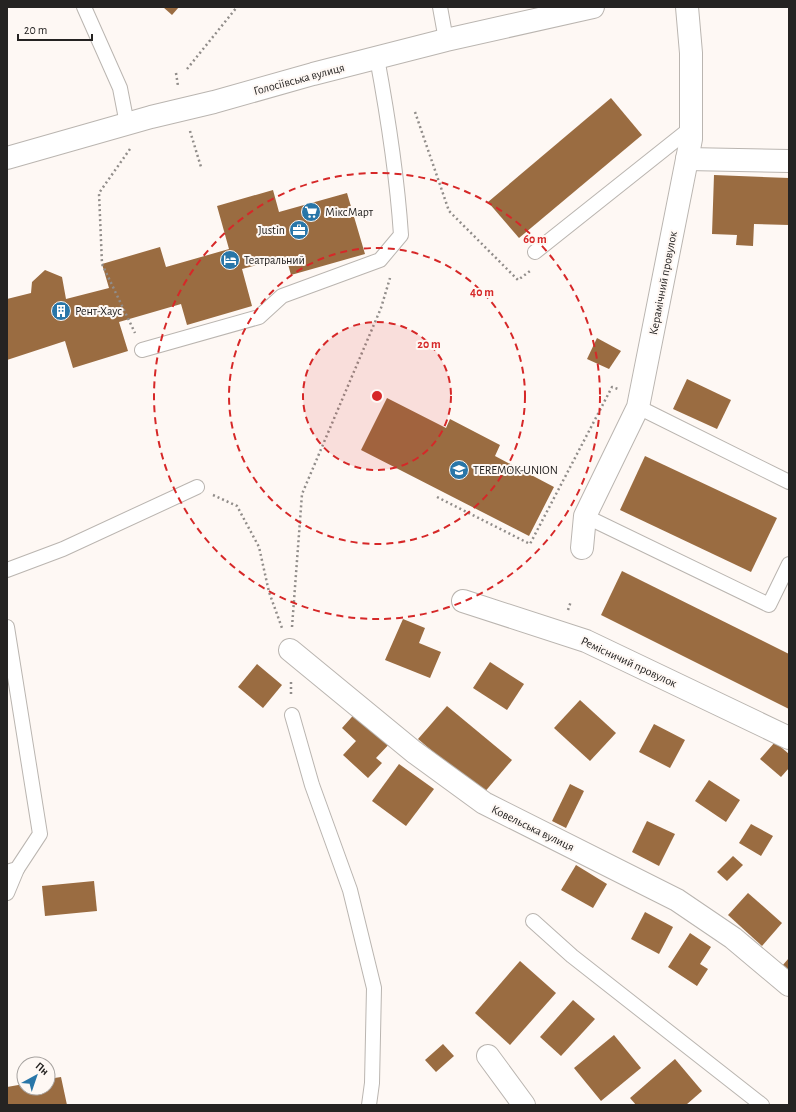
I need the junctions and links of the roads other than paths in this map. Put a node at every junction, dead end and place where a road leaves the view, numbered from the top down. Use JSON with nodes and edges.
{"nodes":[{"id":1,"x":84,"y":7,"type":"edge"},
{"id":2,"x":440,"y":7,"type":"edge"},
{"id":3,"x":593,"y":7,"type":"edge"},
{"id":4,"x":687,"y":7,"type":"edge"},
{"id":5,"x":446,"y":40,"type":"junction"},
{"id":6,"x":378,"y":58,"type":"junction"},
{"id":7,"x":127,"y":124,"type":"junction"},
{"id":8,"x":692,"y":128,"type":"junction"},
{"id":9,"x":7,"y":158,"type":"edge"},
{"id":10,"x":687,"y":159,"type":"junction"},
{"id":11,"x":789,"y":161,"type":"edge"},
{"id":12,"x":535,"y":252,"type":"dead end"},
{"id":13,"x":142,"y":350,"type":"road end"},
{"id":14,"x":639,"y":403,"type":"junction"},
{"id":15,"x":789,"y":482,"type":"edge"},
{"id":16,"x":197,"y":487,"type":"road end"},
{"id":17,"x":585,"y":516,"type":"junction"},
{"id":18,"x":582,"y":548,"type":"dead end"},
{"id":19,"x":789,"y":564,"type":"edge"},
{"id":20,"x":7,"y":570,"type":"edge"},
{"id":21,"x":463,"y":601,"type":"dead end"},
{"id":22,"x":7,"y":627,"type":"edge"},
{"id":23,"x":290,"y":650,"type":"road end"},
{"id":24,"x":292,"y":715,"type":"dead end"},
{"id":25,"x":789,"y":738,"type":"edge"},
{"id":26,"x":12,"y":871,"type":"edge"},
{"id":27,"x":7,"y":893,"type":"edge"},
{"id":28,"x":533,"y":921,"type":"dead end"},
{"id":29,"x":789,"y":985,"type":"edge"},
{"id":30,"x":488,"y":1056,"type":"dead end"},
{"id":31,"x":369,"y":1105,"type":"edge"},
{"id":32,"x":524,"y":1105,"type":"edge"},
{"id":33,"x":762,"y":1105,"type":"edge"}],
"edges":[{"from":1,"to":7,"type":"lane"},
{"from":2,"to":5,"type":"lane"},
{"from":3,"to":5,"type":"street","name":"Голосіївська вулиця"},
{"from":4,"to":8,"type":"street","name":"Керамічний провулок"},
{"from":5,"to":6,"type":"street","name":"Голосіївська вулиця"},
{"from":6,"to":7,"type":"street","name":"Голосіївська вулиця"},
{"from":6,"to":13,"type":"lane"},
{"from":7,"to":9,"type":"street","name":"Голосіївська вулиця"},
{"from":8,"to":10,"type":"street","name":"Керамічний провулок"},
{"from":8,"to":12,"type":"lane"},
{"from":10,"to":11,"type":"street"},
{"from":10,"to":14,"type":"street","name":"Керамічний провулок"},
{"from":14,"to":15,"type":"lane"},
{"from":14,"to":17,"type":"street","name":"Керамічний провулок"},
{"from":16,"to":20,"type":"lane"},
{"from":17,"to":18,"type":"street","name":"Керамічний провулок"},
{"from":17,"to":19,"type":"lane"},
{"from":21,"to":25,"type":"street","name":"Ремісничий провулок"},
{"from":22,"to":26,"type":"lane"},
{"from":23,"to":29,"type":"street","name":"Ковельська вулиця"},
{"from":24,"to":31,"type":"lane"},
{"from":26,"to":27,"type":"lane"},
{"from":28,"to":33,"type":"lane"},
{"from":30,"to":32,"type":"street"}]}
